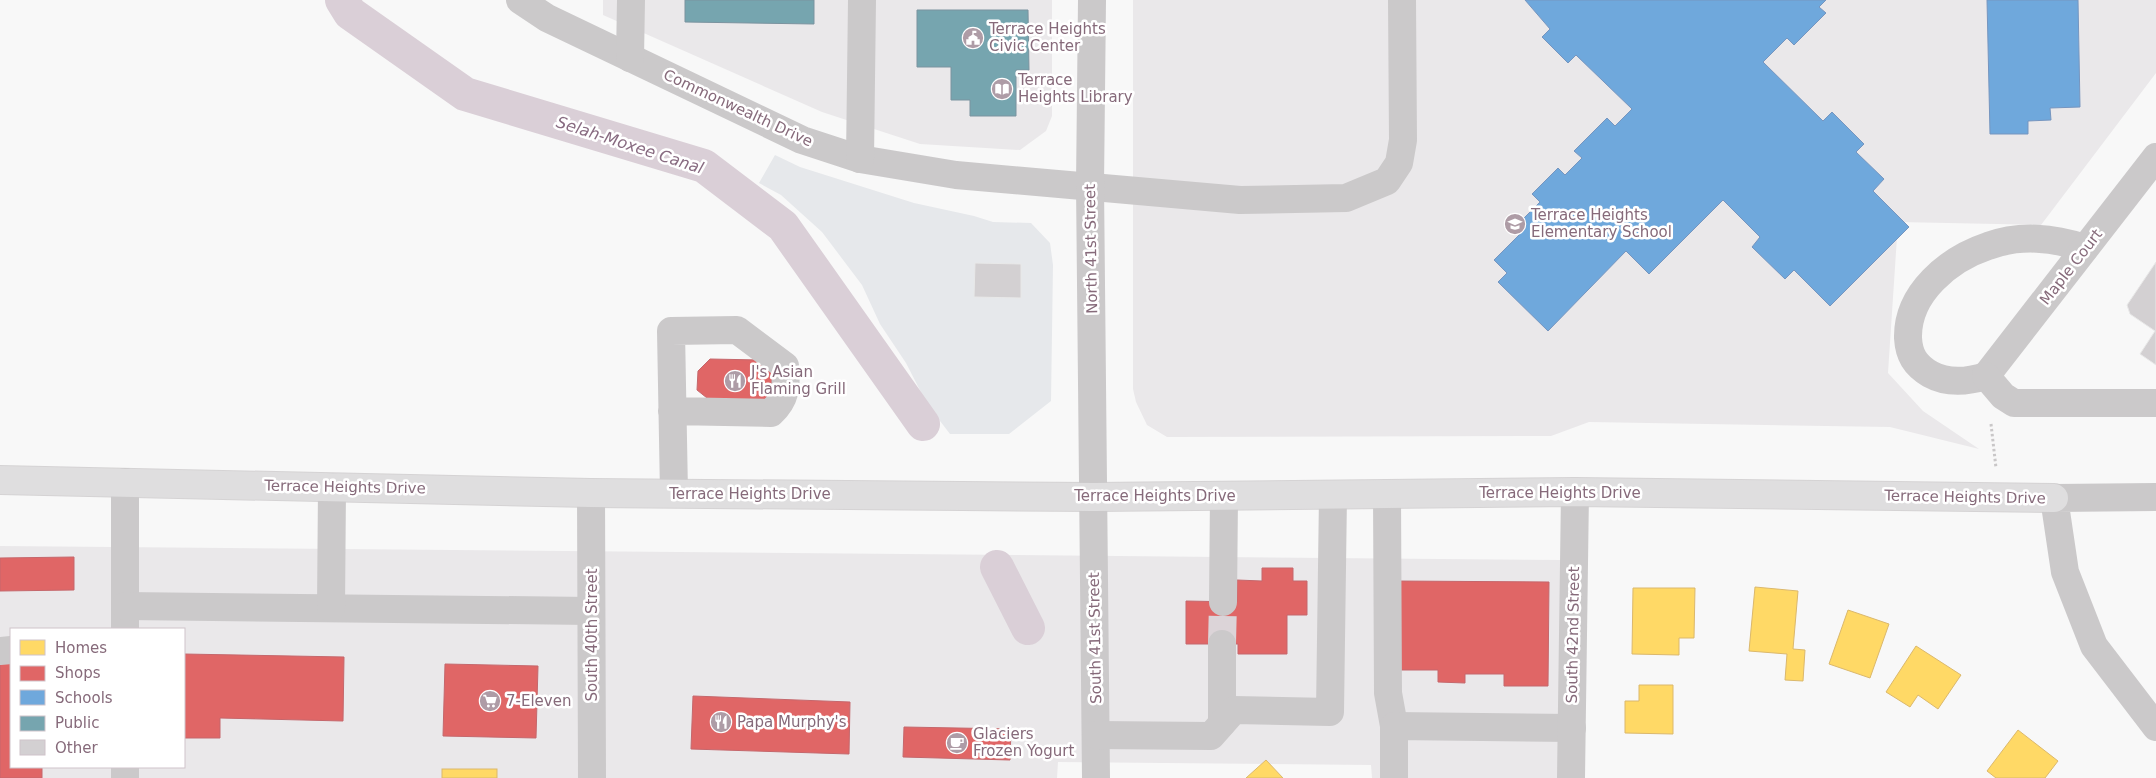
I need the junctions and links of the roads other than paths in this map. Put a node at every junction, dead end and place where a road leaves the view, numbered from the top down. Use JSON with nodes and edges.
{"nodes":[{"id":1,"x":520,"y":0,"type":"edge"},
{"id":2,"x":631,"y":0,"type":"edge"},
{"id":3,"x":862,"y":0,"type":"edge"},
{"id":4,"x":1092,"y":0,"type":"edge"},
{"id":5,"x":1402,"y":0,"type":"edge"},
{"id":6,"x":630,"y":58,"type":"junction"},
{"id":7,"x":2156,"y":157,"type":"edge"},
{"id":8,"x":860,"y":159,"type":"junction"},
{"id":9,"x":1090,"y":185,"type":"junction"},
{"id":10,"x":2085,"y":248,"type":"junction"},
{"id":11,"x":1986,"y":376,"type":"junction"},
{"id":12,"x":2156,"y":403,"type":"edge"},
{"id":13,"x":672,"y":411,"type":"junction"},
{"id":14,"x":0,"y":480,"type":"edge"},
{"id":15,"x":125,"y":482,"type":"junction"},
{"id":16,"x":332,"y":487,"type":"junction"},
{"id":17,"x":1575,"y":492,"type":"junction"},
{"id":18,"x":591,"y":493,"type":"junction"},
{"id":19,"x":674,"y":494,"type":"junction"},
{"id":20,"x":1387,"y":494,"type":"junction"},
{"id":21,"x":1333,"y":495,"type":"junction"},
{"id":22,"x":1224,"y":496,"type":"junction"},
{"id":23,"x":1094,"y":497,"type":"junction"},
{"id":24,"x":2156,"y":497,"type":"edge"},
{"id":25,"x":2054,"y":498,"type":"junction"},
{"id":26,"x":1223,"y":602,"type":"tunnel mouth"},
{"id":27,"x":331,"y":608,"type":"junction"},
{"id":28,"x":591,"y":611,"type":"junction"},
{"id":29,"x":125,"y":618,"type":"edge"},
{"id":30,"x":1222,"y":644,"type":"tunnel mouth"},
{"id":31,"x":1222,"y":723,"type":"junction"},
{"id":32,"x":1394,"y":726,"type":"junction"},
{"id":33,"x":2156,"y":727,"type":"edge"},
{"id":34,"x":1572,"y":728,"type":"junction"},
{"id":35,"x":1096,"y":735,"type":"junction"},
{"id":36,"x":592,"y":778,"type":"edge"},
{"id":37,"x":1096,"y":778,"type":"edge"},
{"id":38,"x":1394,"y":778,"type":"edge"},
{"id":39,"x":1571,"y":778,"type":"edge"}],
"edges":[{"from":1,"to":6,"type":"street","name":"Commonwealth Drive"},
{"from":2,"to":6,"type":"street"},
{"from":3,"to":8,"type":"street"},
{"from":4,"to":9,"type":"street","name":"North 41st Street"},
{"from":5,"to":9,"type":"street","name":"Commonwealth Drive"},
{"from":6,"to":8,"type":"street","name":"Commonwealth Drive"},
{"from":7,"to":10,"type":"street","name":"Maple Court"},
{"from":8,"to":9,"type":"street","name":"Commonwealth Drive"},
{"from":9,"to":23,"type":"street","name":"North 41st Street"},
{"from":10,"to":11,"type":"street","name":"Maple Court"},
{"from":10,"to":11,"type":"street"},
{"from":11,"to":12,"type":"street"},
{"from":13,"to":13,"type":"street"},
{"from":13,"to":19,"type":"street"},
{"from":14,"to":15,"type":"main road","name":"Terrace Heights Drive"},
{"from":15,"to":16,"type":"main road","name":"Terrace Heights Drive"},
{"from":15,"to":29,"type":"street"},
{"from":16,"to":18,"type":"main road","name":"Terrace Heights Drive"},
{"from":16,"to":27,"type":"street"},
{"from":17,"to":20,"type":"main road","name":"Terrace Heights Drive"},
{"from":17,"to":25,"type":"main road","name":"Terrace Heights Drive"},
{"from":17,"to":34,"type":"street","name":"South 42nd Street"},
{"from":18,"to":19,"type":"main road","name":"Terrace Heights Drive"},
{"from":18,"to":28,"type":"street","name":"South 40th Street"},
{"from":19,"to":23,"type":"main road","name":"Terrace Heights Drive"},
{"from":20,"to":21,"type":"main road","name":"Terrace Heights Drive"},
{"from":20,"to":32,"type":"street"},
{"from":21,"to":22,"type":"main road","name":"Terrace Heights Drive"},
{"from":21,"to":31,"type":"street"},
{"from":22,"to":23,"type":"main road","name":"Terrace Heights Drive"},
{"from":22,"to":26,"type":"street"},
{"from":23,"to":35,"type":"street","name":"South 41st Street"},
{"from":24,"to":25,"type":"street"},
{"from":25,"to":33,"type":"street","name":"Terrace Heights Drive"},
{"from":27,"to":28,"type":"street"},
{"from":27,"to":29,"type":"street"},
{"from":28,"to":36,"type":"street","name":"South 40th Street"},
{"from":30,"to":31,"type":"street"},
{"from":31,"to":35,"type":"street"},
{"from":32,"to":34,"type":"street"},
{"from":32,"to":38,"type":"street"},
{"from":34,"to":39,"type":"street","name":"South 42nd Street"},
{"from":35,"to":37,"type":"street","name":"South 41st Street"}]}
